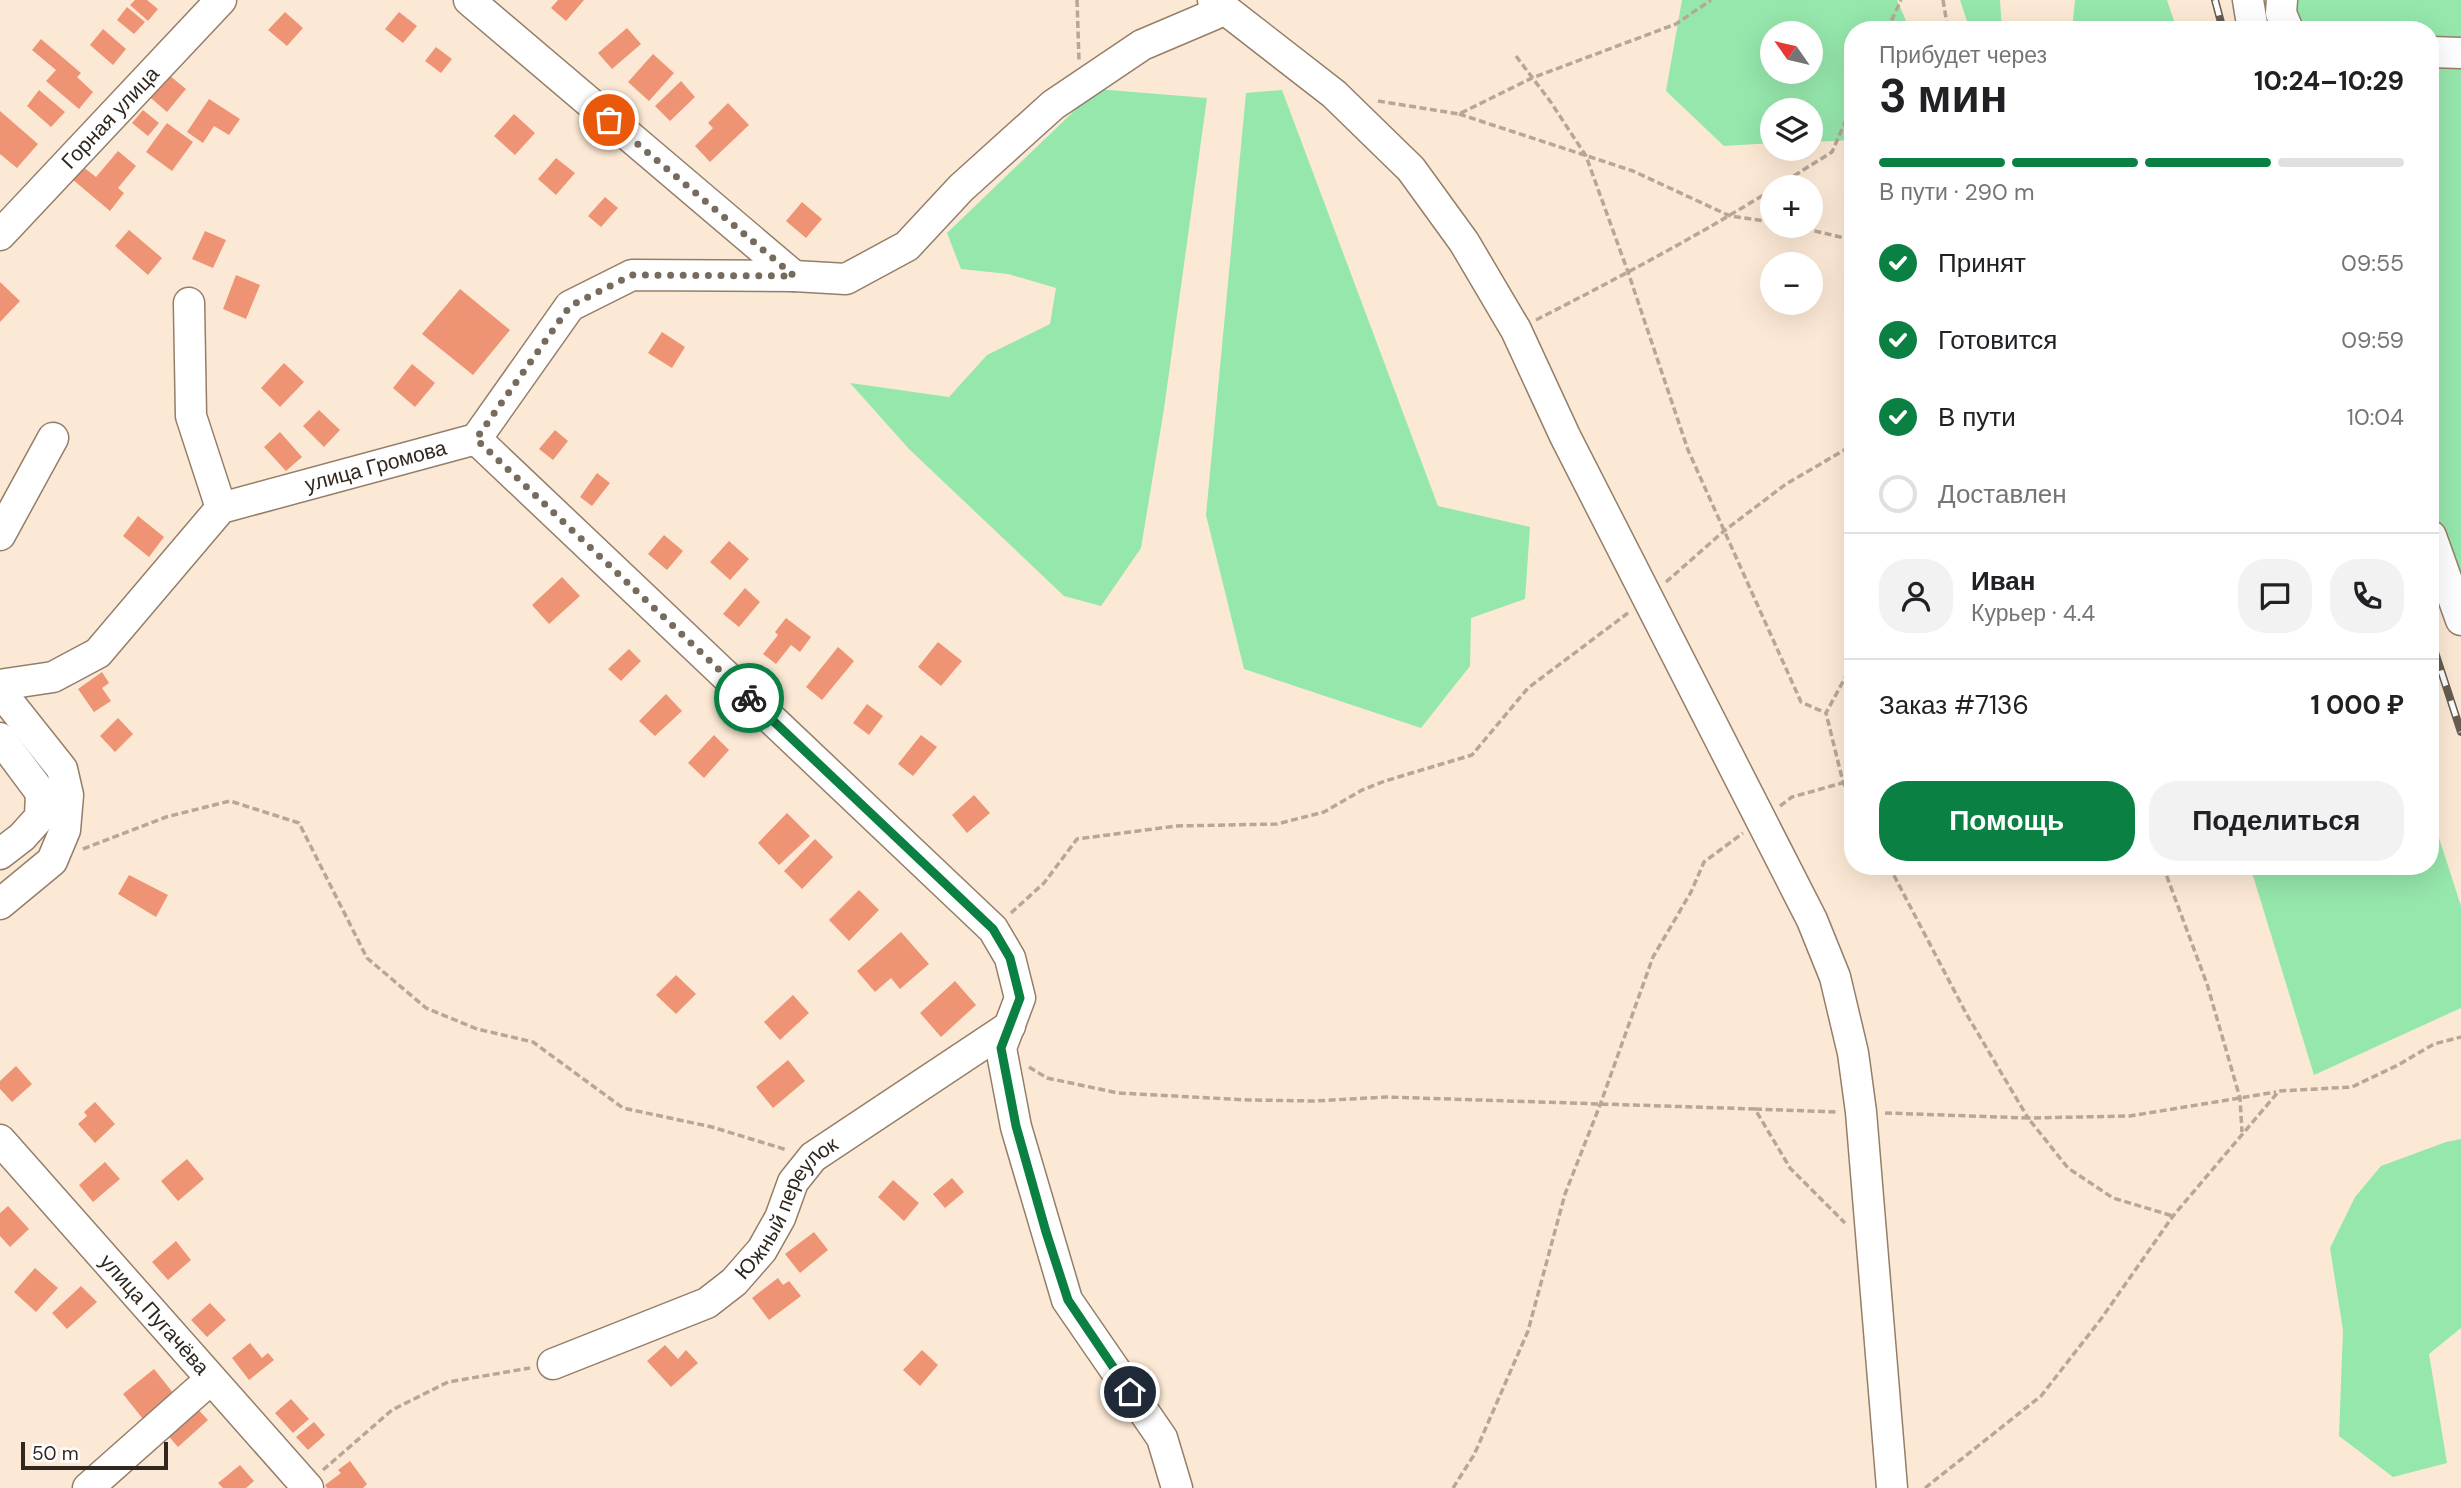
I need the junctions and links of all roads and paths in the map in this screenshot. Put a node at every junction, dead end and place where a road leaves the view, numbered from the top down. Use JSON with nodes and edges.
{"nodes":[{"id":1,"x":221,"y":0,"type":"edge"},
{"id":2,"x":469,"y":0,"type":"edge"},
{"id":3,"x":1077,"y":0,"type":"edge"},
{"id":4,"x":1711,"y":0,"type":"edge"},
{"id":5,"x":1901,"y":0,"type":"edge"},
{"id":6,"x":1943,"y":0,"type":"edge"},
{"id":7,"x":2282,"y":0,"type":"edge"},
{"id":8,"x":1216,"y":2,"type":"edge"},
{"id":9,"x":1891,"y":21,"type":"edge"},
{"id":10,"x":1946,"y":21,"type":"edge"},
{"id":11,"x":2284,"y":21,"type":"edge"},
{"id":12,"x":2439,"y":52,"type":"edge"},
{"id":13,"x":2461,"y":53,"type":"edge"},
{"id":14,"x":1516,"y":56,"type":"dead end"},
{"id":15,"x":1532,"y":78,"type":"junction"},
{"id":16,"x":1080,"y":87,"type":"junction"},
{"id":17,"x":1372,"y":100,"type":"dead end"},
{"id":18,"x":1459,"y":114,"type":"junction"},
{"id":19,"x":1844,"y":125,"type":"edge"},
{"id":20,"x":1586,"y":156,"type":"junction"},
{"id":21,"x":1795,"y":175,"type":"edge"},
{"id":22,"x":1760,"y":197,"type":"edge"},
{"id":23,"x":1730,"y":216,"type":"junction"},
{"id":24,"x":1760,"y":220,"type":"edge"},
{"id":25,"x":1823,"y":233,"type":"edge"},
{"id":26,"x":0,"y":235,"type":"edge"},
{"id":27,"x":1844,"y":238,"type":"edge"},
{"id":28,"x":1628,"y":272,"type":"junction"},
{"id":29,"x":794,"y":276,"type":"junction"},
{"id":30,"x":189,"y":303,"type":"dead end"},
{"id":31,"x":1516,"y":331,"type":"junction"},
{"id":32,"x":53,"y":438,"type":"dead end"},
{"id":33,"x":476,"y":439,"type":"junction"},
{"id":34,"x":1844,"y":450,"type":"edge"},
{"id":35,"x":221,"y":508,"type":"junction"},
{"id":36,"x":1724,"y":531,"type":"junction"},
{"id":37,"x":0,"y":535,"type":"edge"},
{"id":38,"x":2439,"y":558,"type":"edge"},
{"id":39,"x":1648,"y":598,"type":"junction"},
{"id":40,"x":2461,"y":620,"type":"edge"},
{"id":41,"x":1844,"y":680,"type":"edge"},
{"id":42,"x":0,"y":685,"type":"edge"},
{"id":43,"x":0,"y":691,"type":"edge"},
{"id":44,"x":1826,"y":713,"type":"junction"},
{"id":45,"x":0,"y":738,"type":"edge"},
{"id":46,"x":1843,"y":782,"type":"joint"},
{"id":47,"x":1762,"y":820,"type":"junction"},
{"id":48,"x":0,"y":854,"type":"edge"},
{"id":49,"x":51,"y":862,"type":"junction"},
{"id":50,"x":1894,"y":875,"type":"edge"},
{"id":51,"x":2166,"y":875,"type":"edge"},
{"id":52,"x":0,"y":904,"type":"edge"},
{"id":53,"x":993,"y":929,"type":"junction"},
{"id":54,"x":1005,"y":1037,"type":"junction"},
{"id":55,"x":2461,"y":1037,"type":"edge"},
{"id":56,"x":2278,"y":1091,"type":"junction"},
{"id":57,"x":2240,"y":1098,"type":"junction"},
{"id":58,"x":1600,"y":1105,"type":"junction"},
{"id":59,"x":1755,"y":1109,"type":"junction"},
{"id":60,"x":1861,"y":1112,"type":"junction"},
{"id":61,"x":2028,"y":1118,"type":"junction"},
{"id":62,"x":2242,"y":1132,"type":"junction"},
{"id":63,"x":0,"y":1140,"type":"edge"},
{"id":64,"x":813,"y":1157,"type":"junction"},
{"id":65,"x":2173,"y":1216,"type":"junction"},
{"id":66,"x":1846,"y":1224,"type":"dead end"},
{"id":67,"x":553,"y":1364,"type":"joint"},
{"id":68,"x":211,"y":1379,"type":"junction"},
{"id":69,"x":307,"y":1486,"type":"edge"},
{"id":70,"x":88,"y":1488,"type":"edge"},
{"id":71,"x":1177,"y":1488,"type":"edge"},
{"id":72,"x":1453,"y":1488,"type":"edge"},
{"id":73,"x":1892,"y":1488,"type":"edge"},
{"id":74,"x":1925,"y":1488,"type":"edge"}],
"edges":[{"from":1,"to":26,"type":"street","name":"Горная улица"},
{"from":2,"to":29,"type":"street"},
{"from":3,"to":16,"type":"path"},
{"from":4,"to":15,"type":"path"},
{"from":5,"to":9,"type":"path"},
{"from":6,"to":10,"type":"path"},
{"from":7,"to":11,"type":"street"},
{"from":8,"to":16,"type":"street","name":"улица Громова"},
{"from":8,"to":31,"type":"street"},
{"from":12,"to":13,"type":"street"},
{"from":14,"to":15,"type":"path"},
{"from":15,"to":18,"type":"path"},
{"from":15,"to":20,"type":"path"},
{"from":16,"to":29,"type":"street","name":"улица Громова"},
{"from":17,"to":18,"type":"path"},
{"from":18,"to":20,"type":"path"},
{"from":19,"to":21,"type":"path"},
{"from":20,"to":23,"type":"path"},
{"from":20,"to":28,"type":"path"},
{"from":22,"to":23,"type":"path"},
{"from":23,"to":24,"type":"path"},
{"from":23,"to":28,"type":"path"},
{"from":25,"to":27,"type":"path"},
{"from":28,"to":31,"type":"path"},
{"from":28,"to":36,"type":"path"},
{"from":29,"to":33,"type":"street","name":"улица Громова"},
{"from":30,"to":35,"type":"street"},
{"from":31,"to":39,"type":"street"},
{"from":32,"to":37,"type":"street"},
{"from":33,"to":35,"type":"street","name":"улица Громова"},
{"from":33,"to":53,"type":"street"},
{"from":34,"to":36,"type":"path"},
{"from":35,"to":42,"type":"street"},
{"from":36,"to":39,"type":"path"},
{"from":36,"to":44,"type":"path"},
{"from":38,"to":40,"type":"street"},
{"from":39,"to":47,"type":"street"},
{"from":39,"to":53,"type":"path"},
{"from":41,"to":44,"type":"path"},
{"from":43,"to":49,"type":"street"},
{"from":44,"to":46,"type":"path"},
{"from":45,"to":48,"type":"street"},
{"from":46,"to":47,"type":"path"},
{"from":47,"to":58,"type":"path"},
{"from":47,"to":60,"type":"street"},
{"from":49,"to":52,"type":"street"},
{"from":49,"to":64,"type":"path"},
{"from":50,"to":61,"type":"path"},
{"from":51,"to":57,"type":"path"},
{"from":53,"to":54,"type":"street"},
{"from":54,"to":58,"type":"path"},
{"from":54,"to":64,"type":"street","name":"Южный переулок"},
{"from":54,"to":71,"type":"street"},
{"from":55,"to":56,"type":"path"},
{"from":56,"to":57,"type":"path"},
{"from":56,"to":62,"type":"path"},
{"from":57,"to":61,"type":"path"},
{"from":57,"to":62,"type":"path"},
{"from":58,"to":59,"type":"path"},
{"from":58,"to":72,"type":"path"},
{"from":59,"to":60,"type":"path"},
{"from":59,"to":66,"type":"path"},
{"from":60,"to":61,"type":"path"},
{"from":60,"to":73,"type":"street"},
{"from":61,"to":65,"type":"path"},
{"from":62,"to":65,"type":"path"},
{"from":63,"to":68,"type":"street","name":"улица Пугачёва"},
{"from":64,"to":67,"type":"street","name":"Южный переулок"},
{"from":65,"to":74,"type":"path"},
{"from":67,"to":69,"type":"path"},
{"from":68,"to":69,"type":"street","name":"улица Пугачёва"},
{"from":68,"to":70,"type":"street"}]}
